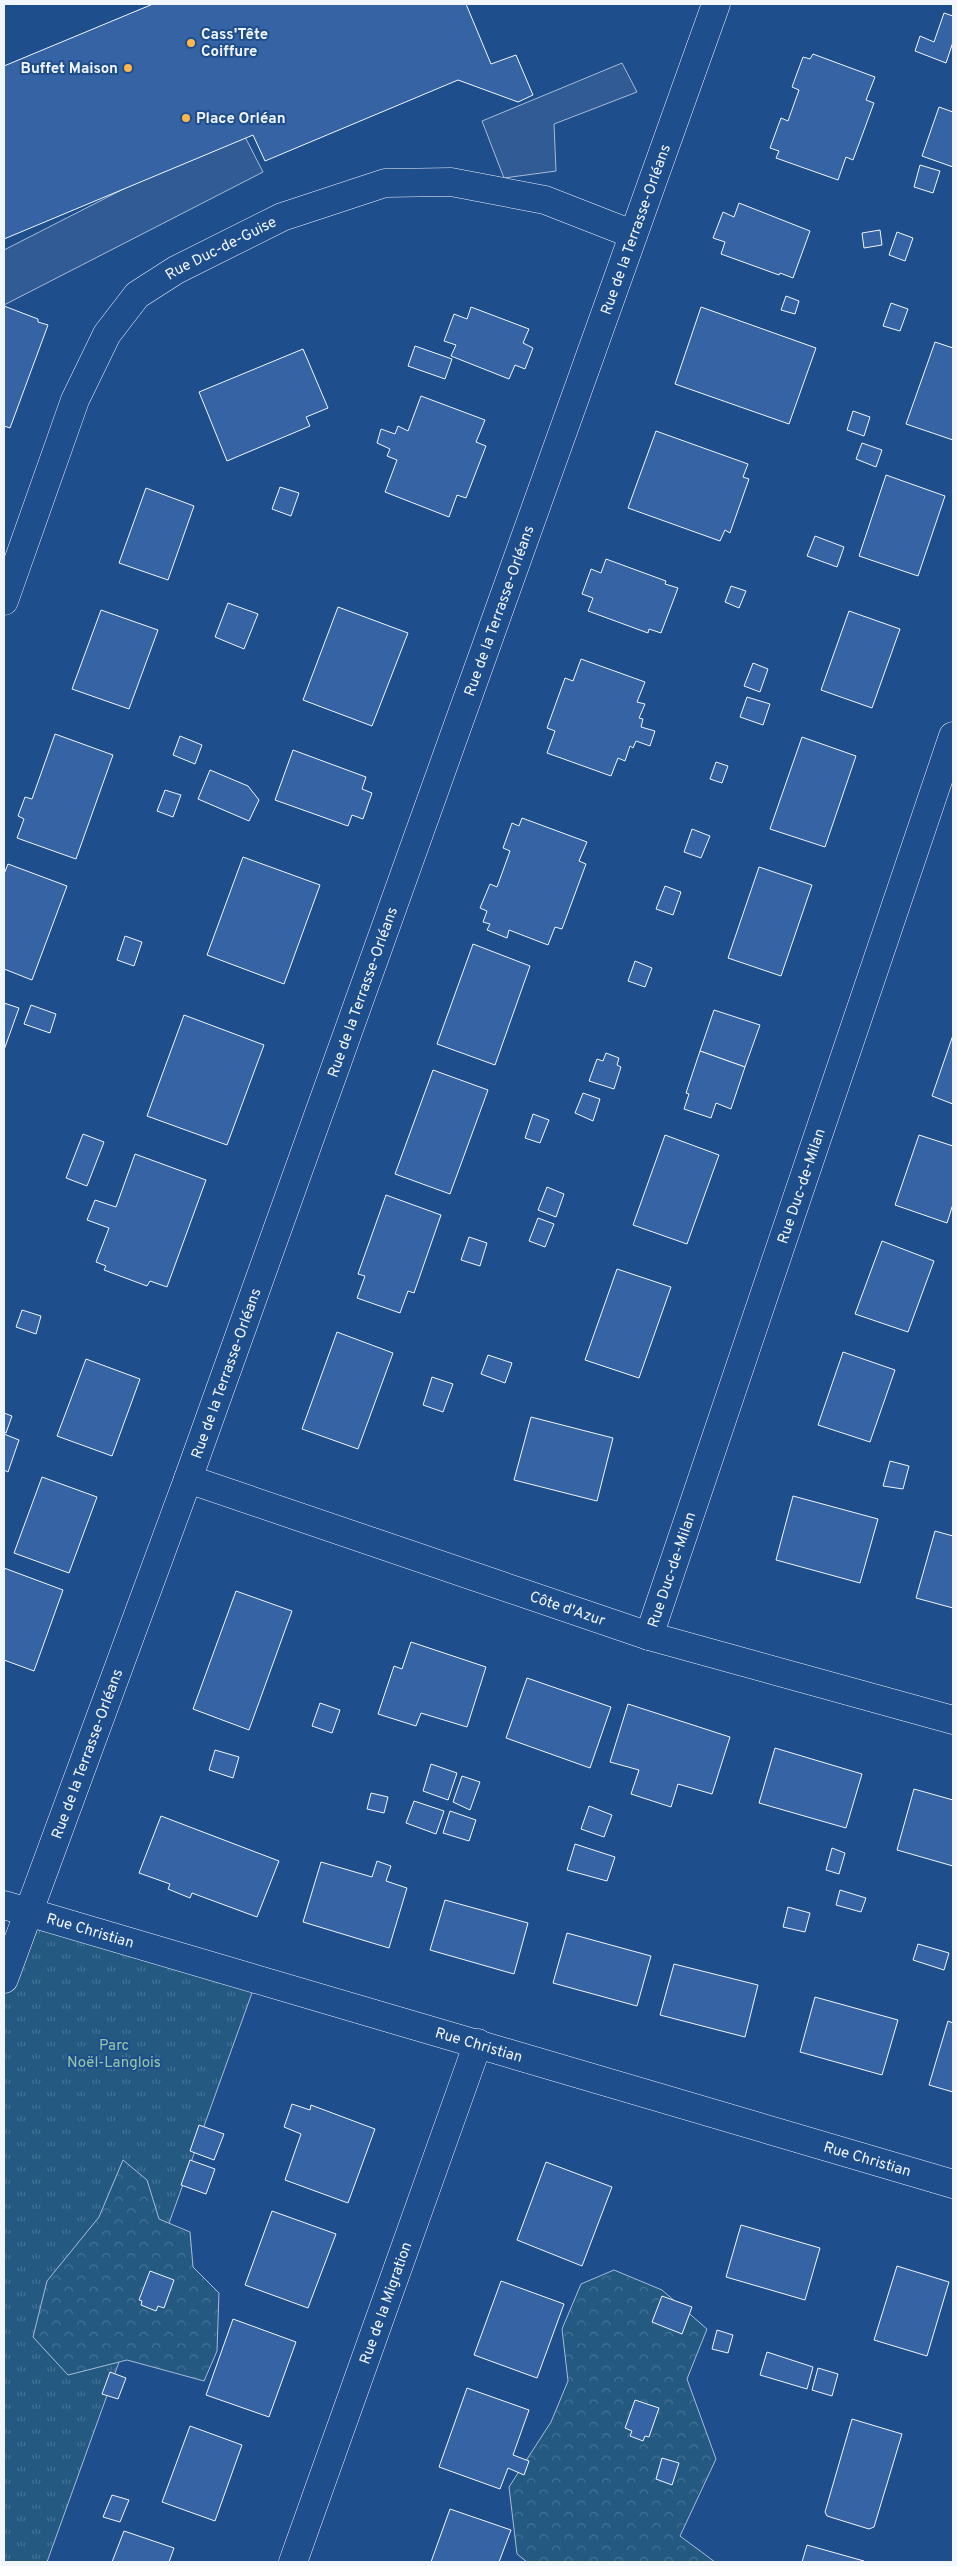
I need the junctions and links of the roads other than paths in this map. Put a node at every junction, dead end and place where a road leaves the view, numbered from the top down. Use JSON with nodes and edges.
{"nodes":[{"id":1,"x":716,"y":4,"type":"edge"},
{"id":2,"x":632,"y":234,"type":"junction"},
{"id":3,"x":4,"y":601,"type":"edge"},
{"id":4,"x":953,"y":736,"type":"edge"},
{"id":5,"x":188,"y":1479,"type":"junction"},
{"id":6,"x":649,"y":1636,"type":"junction"},
{"id":7,"x":953,"y":1720,"type":"edge"},
{"id":8,"x":15,"y":1909,"type":"edge"},
{"id":9,"x":4,"y":1979,"type":"edge"},
{"id":10,"x":478,"y":2043,"type":"junction"},
{"id":11,"x":953,"y":2184,"type":"edge"},
{"id":12,"x":293,"y":2562,"type":"edge"}],
"edges":[{"from":1,"to":2,"type":"street","name":"Rue de la Terrasse-Orléans"},
{"from":2,"to":3,"type":"street","name":"Rue Duc-de-Guise"},
{"from":2,"to":5,"type":"street","name":"Rue de la Terrasse-Orléans"},
{"from":4,"to":6,"type":"street","name":"Rue Duc-de-Milan"},
{"from":5,"to":6,"type":"street","name":"Côte d'Azur"},
{"from":5,"to":8,"type":"street","name":"Rue de la Terrasse-Orléans"},
{"from":6,"to":7,"type":"street","name":"Côte d'Azur"},
{"from":8,"to":9,"type":"street","name":"Rue de la Terrasse-Orléans"},
{"from":8,"to":10,"type":"street","name":"Rue Christian"},
{"from":10,"to":11,"type":"street","name":"Rue Christian"},
{"from":10,"to":12,"type":"street","name":"Rue de la Migration"}]}
